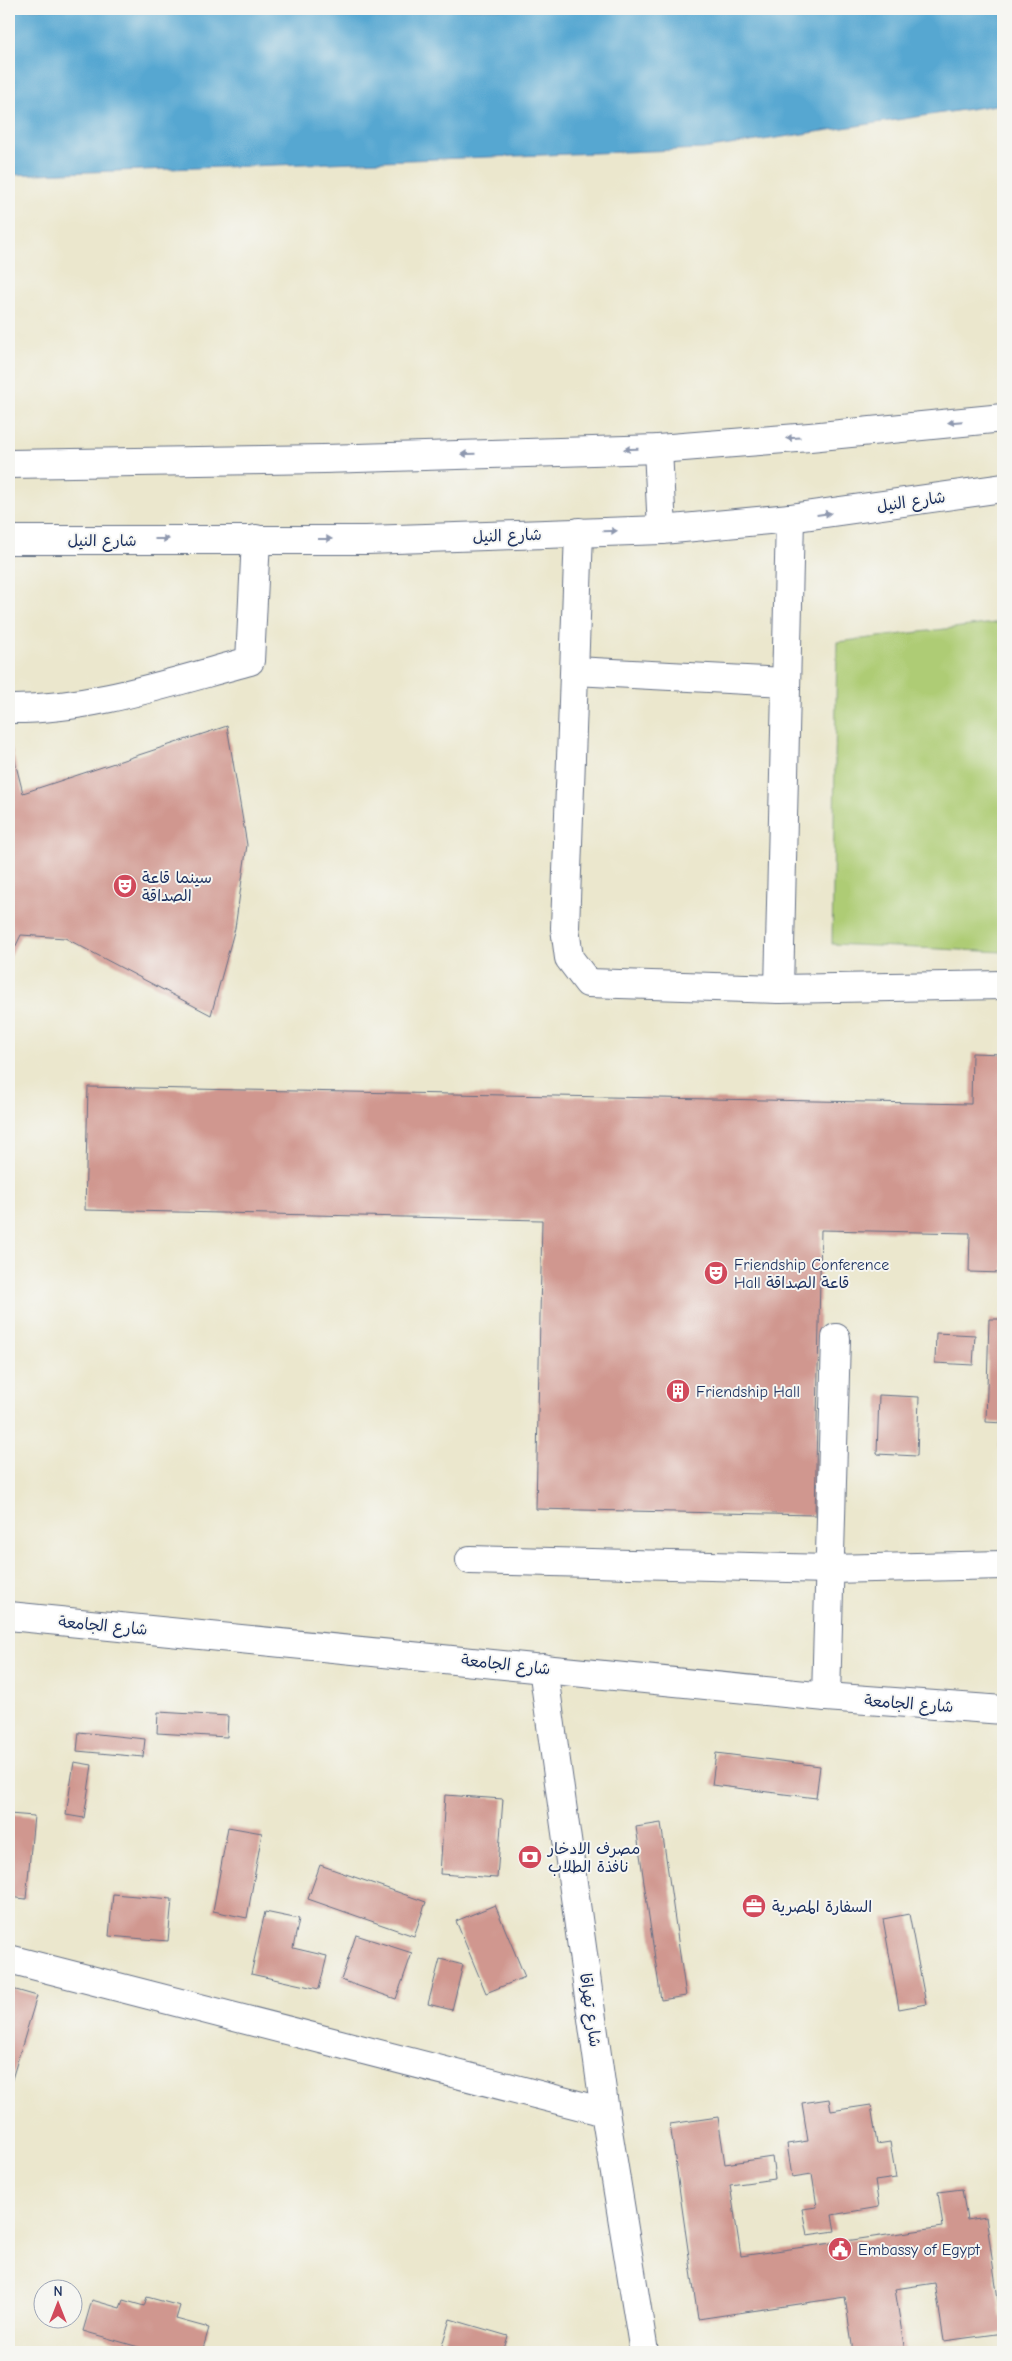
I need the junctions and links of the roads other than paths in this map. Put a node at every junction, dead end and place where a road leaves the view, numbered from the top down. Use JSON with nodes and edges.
{"nodes":[{"id":1,"x":1003,"y":418,"type":"edge"},
{"id":2,"x":658,"y":449,"type":"junction"},
{"id":3,"x":9,"y":464,"type":"edge"},
{"id":4,"x":1003,"y":488,"type":"edge"},
{"id":5,"x":790,"y":518,"type":"junction"},
{"id":6,"x":662,"y":530,"type":"junction"},
{"id":7,"x":579,"y":532,"type":"junction"},
{"id":8,"x":256,"y":539,"type":"junction"},
{"id":9,"x":9,"y":540,"type":"edge"},
{"id":10,"x":575,"y":671,"type":"junction"},
{"id":11,"x":785,"y":682,"type":"junction"},
{"id":12,"x":9,"y":709,"type":"edge"},
{"id":13,"x":1003,"y":986,"type":"edge"},
{"id":14,"x":779,"y":989,"type":"junction"},
{"id":15,"x":836,"y":1338,"type":"dead end"},
{"id":16,"x":470,"y":1560,"type":"dead end"},
{"id":17,"x":1003,"y":1565,"type":"edge"},
{"id":18,"x":830,"y":1569,"type":"junction"},
{"id":19,"x":9,"y":1616,"type":"edge"},
{"id":20,"x":544,"y":1668,"type":"junction"},
{"id":21,"x":826,"y":1697,"type":"junction"},
{"id":22,"x":1003,"y":1710,"type":"edge"},
{"id":23,"x":9,"y":1959,"type":"edge"},
{"id":24,"x":605,"y":2112,"type":"junction"},
{"id":25,"x":644,"y":2352,"type":"edge"}],
"edges":[{"from":1,"to":2,"type":"main road","one_way":true},
{"from":2,"to":3,"type":"main road","one_way":true},
{"from":2,"to":6,"type":"main road"},
{"from":5,"to":4,"type":"main road","name":"شارع النيل","one_way":true},
{"from":5,"to":6,"type":"main road","name":"شارع النيل"},
{"from":5,"to":11,"type":"main road"},
{"from":7,"to":6,"type":"main road","name":"شارع النيل","one_way":true},
{"from":8,"to":7,"type":"main road","name":"شارع النيل","one_way":true},
{"from":7,"to":10,"type":"main road"},
{"from":9,"to":8,"type":"main road","name":"شارع النيل","one_way":true},
{"from":8,"to":12,"type":"main road"},
{"from":10,"to":11,"type":"main road"},
{"from":10,"to":14,"type":"main road"},
{"from":11,"to":14,"type":"main road"},
{"from":13,"to":14,"type":"main road"},
{"from":15,"to":18,"type":"main road"},
{"from":16,"to":18,"type":"main road"},
{"from":17,"to":18,"type":"main road"},
{"from":18,"to":21,"type":"main road"},
{"from":19,"to":20,"type":"main road","name":"شارع الجامعة"},
{"from":20,"to":21,"type":"main road","name":"شارع الجامعة"},
{"from":20,"to":24,"type":"main road","name":"شارع تهراقا"},
{"from":21,"to":22,"type":"main road","name":"شارع الجامعة"},
{"from":23,"to":24,"type":"main road"},
{"from":24,"to":25,"type":"main road","name":"شارع تهراقا"}]}
